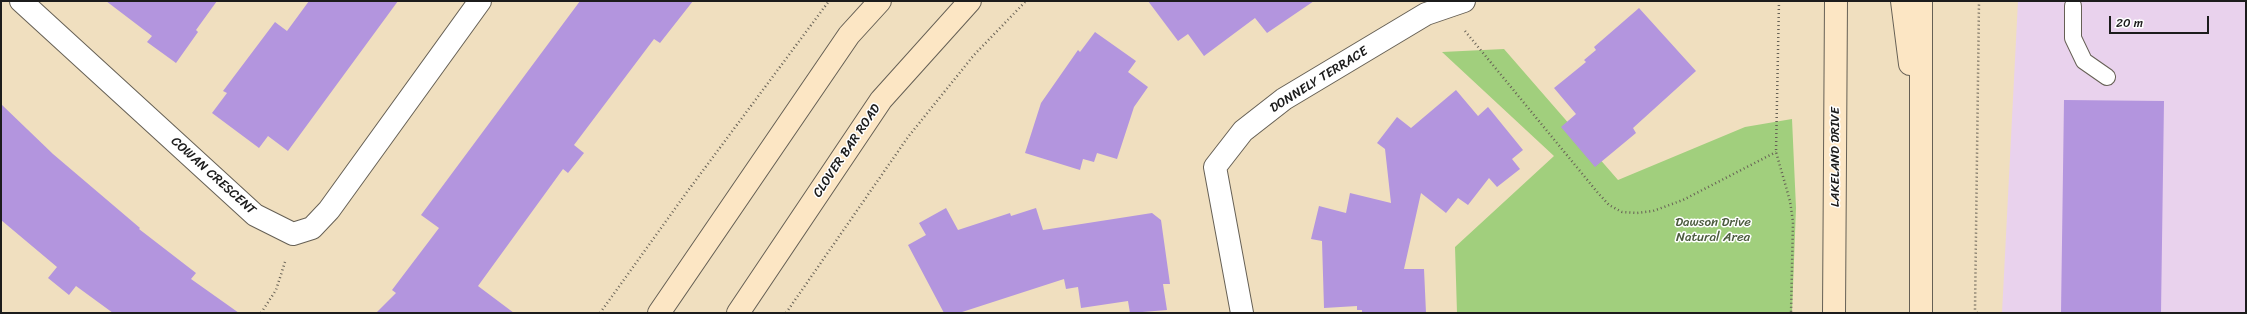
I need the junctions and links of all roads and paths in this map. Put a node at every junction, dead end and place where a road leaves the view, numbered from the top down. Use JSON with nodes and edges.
{"nodes":[{"id":1,"x":21,"y":1,"type":"edge"},
{"id":2,"x":480,"y":1,"type":"edge"},
{"id":3,"x":830,"y":1,"type":"edge"},
{"id":4,"x":880,"y":1,"type":"edge"},
{"id":5,"x":970,"y":1,"type":"edge"},
{"id":6,"x":1026,"y":1,"type":"edge"},
{"id":7,"x":1464,"y":1,"type":"edge"},
{"id":8,"x":1779,"y":1,"type":"edge"},
{"id":9,"x":1836,"y":1,"type":"edge"},
{"id":10,"x":1902,"y":1,"type":"edge"},
{"id":11,"x":1922,"y":1,"type":"edge"},
{"id":12,"x":1979,"y":1,"type":"edge"},
{"id":13,"x":2073,"y":6,"type":"dead end"},
{"id":14,"x":1487,"y":58,"type":"dead end"},
{"id":15,"x":2108,"y":77,"type":"dead end"},
{"id":16,"x":1776,"y":152,"type":"junction"},
{"id":17,"x":1921,"y":155,"type":"junction"},
{"id":18,"x":293,"y":234,"type":"junction"},
{"id":19,"x":261,"y":313,"type":"edge"},
{"id":20,"x":600,"y":313,"type":"edge"},
{"id":21,"x":659,"y":313,"type":"edge"},
{"id":22,"x":738,"y":313,"type":"edge"},
{"id":23,"x":786,"y":313,"type":"edge"},
{"id":24,"x":1242,"y":313,"type":"edge"},
{"id":25,"x":1791,"y":313,"type":"edge"},
{"id":26,"x":1834,"y":313,"type":"edge"},
{"id":27,"x":1921,"y":313,"type":"edge"},
{"id":28,"x":1977,"y":313,"type":"edge"}],
"edges":[{"from":1,"to":18,"type":"street","name":"COWAN CRESCENT"},
{"from":2,"to":18,"type":"street"},
{"from":3,"to":20,"type":"path"},
{"from":4,"to":21,"type":"main road"},
{"from":5,"to":22,"type":"main road","name":"CLOVER BAR ROAD"},
{"from":6,"to":23,"type":"path"},
{"from":7,"to":24,"type":"street","name":"DONNELY TERRACE"},
{"from":8,"to":16,"type":"path"},
{"from":9,"to":26,"type":"main road","name":"LAKELAND DRIVE"},
{"from":10,"to":17,"type":"main road"},
{"from":11,"to":17,"type":"main road"},
{"from":12,"to":28,"type":"path"},
{"from":13,"to":15,"type":"lane"},
{"from":14,"to":16,"type":"path"},
{"from":16,"to":25,"type":"path"},
{"from":17,"to":27,"type":"main road"},
{"from":18,"to":19,"type":"path"}]}
